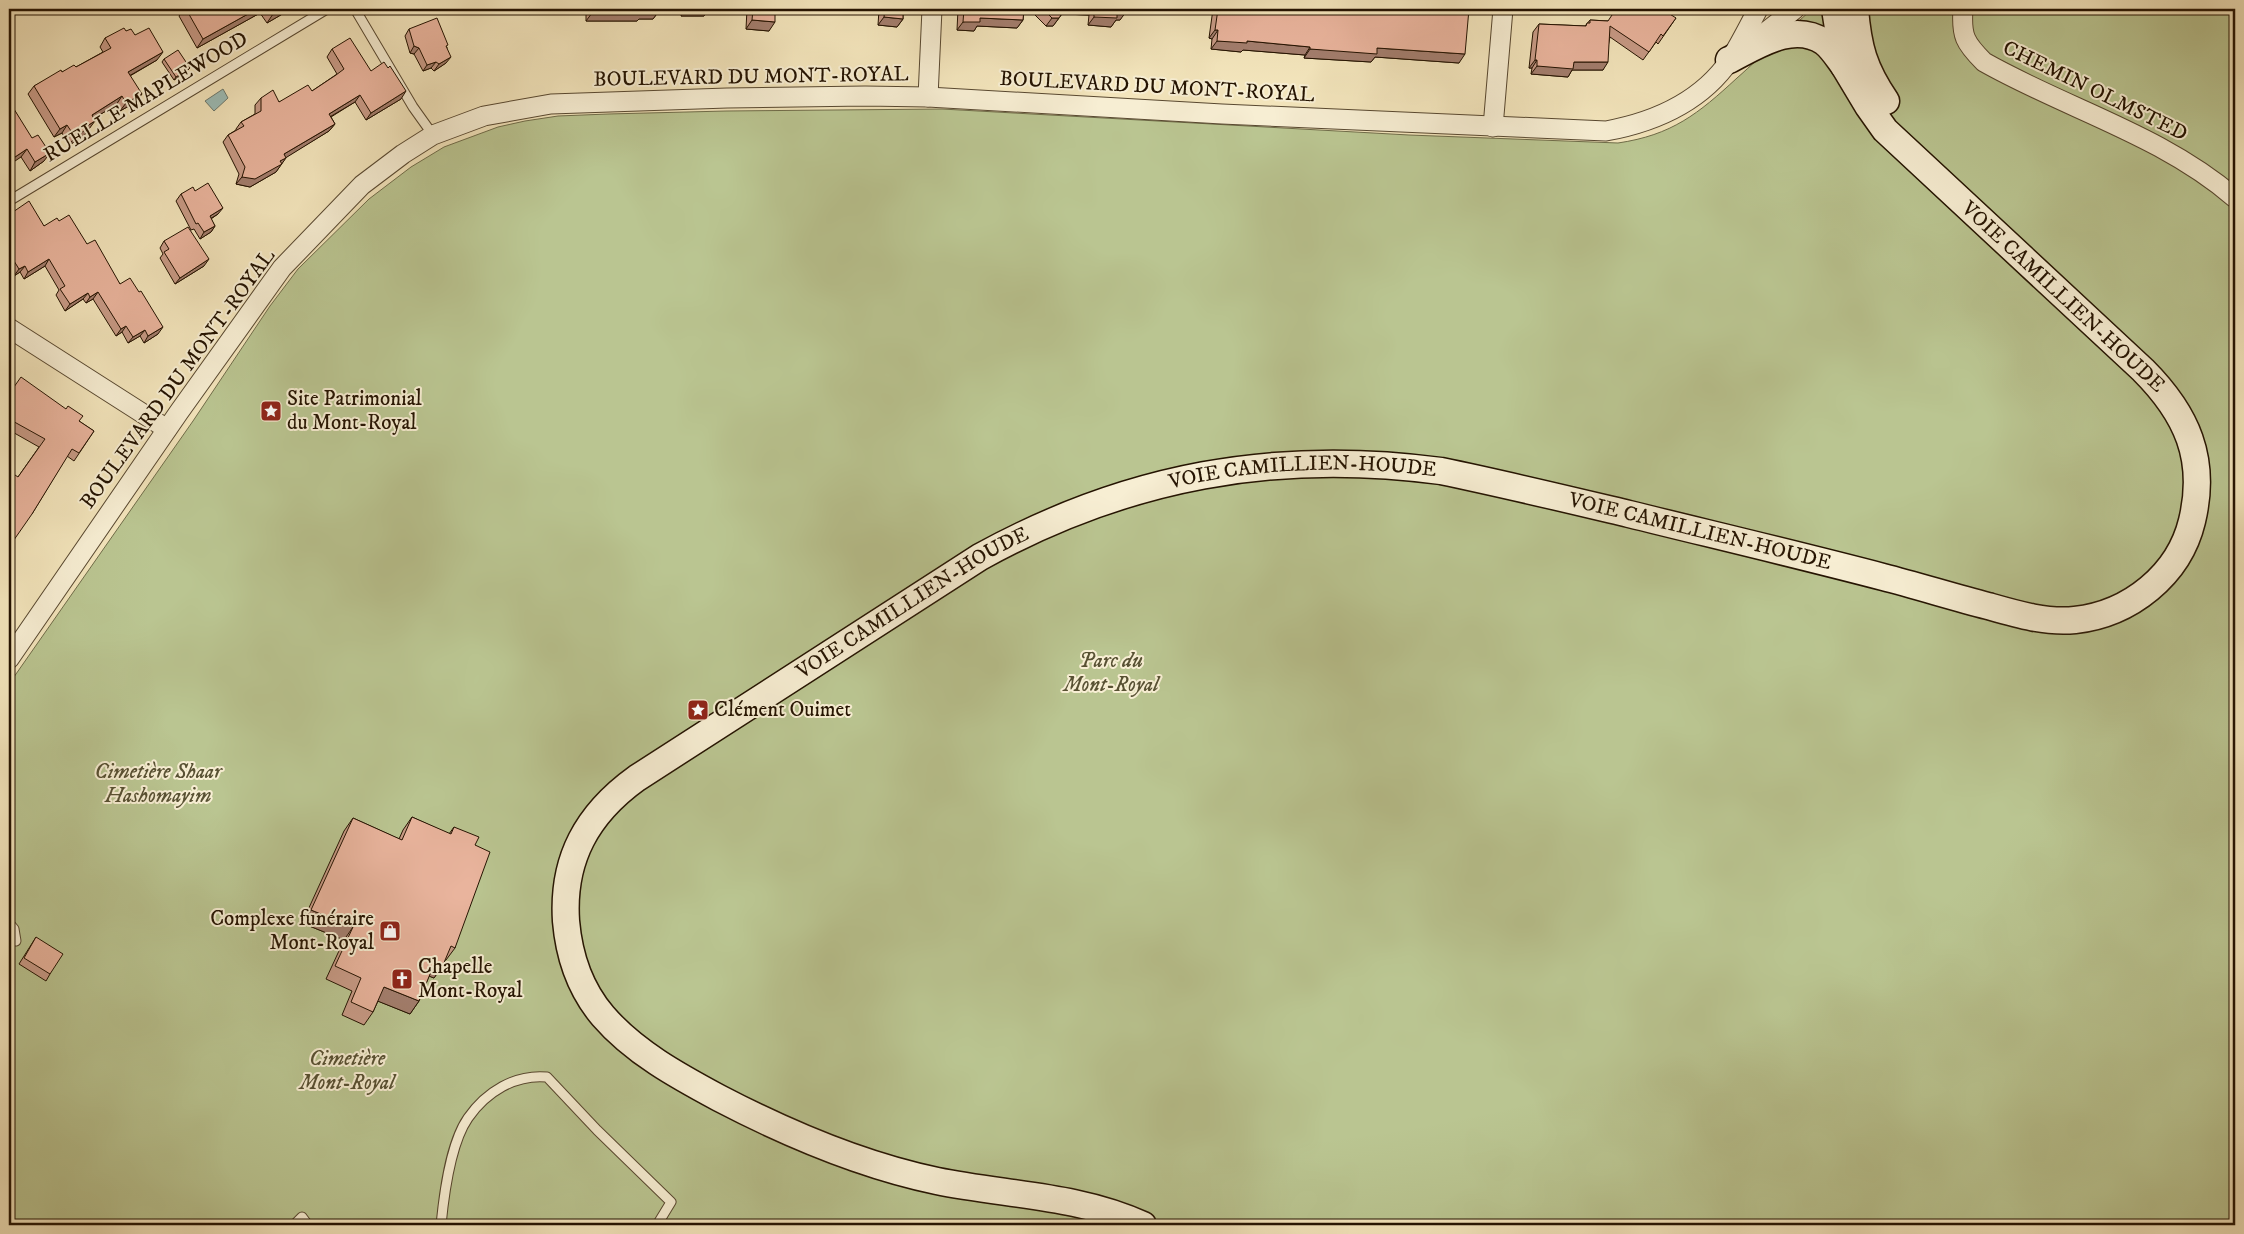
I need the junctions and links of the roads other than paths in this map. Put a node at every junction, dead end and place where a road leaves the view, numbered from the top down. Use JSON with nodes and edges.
{"nodes":[{"id":1,"x":327,"y":9,"type":"edge"},
{"id":2,"x":355,"y":9,"type":"edge"},
{"id":3,"x":932,"y":9,"type":"edge"},
{"id":4,"x":1503,"y":9,"type":"edge"},
{"id":5,"x":1758,"y":9,"type":"edge"},
{"id":6,"x":1795,"y":9,"type":"edge"},
{"id":7,"x":1835,"y":9,"type":"edge"},
{"id":8,"x":1855,"y":9,"type":"edge"},
{"id":9,"x":1963,"y":9,"type":"edge"},
{"id":10,"x":1729,"y":60,"type":"junction"},
{"id":11,"x":1844,"y":66,"type":"junction"},
{"id":12,"x":928,"y":97,"type":"junction"},
{"id":13,"x":1493,"y":127,"type":"junction"},
{"id":14,"x":433,"y":135,"type":"junction"},
{"id":15,"x":2235,"y":198,"type":"edge"},
{"id":16,"x":9,"y":200,"type":"edge"},
{"id":17,"x":9,"y":328,"type":"edge"},
{"id":18,"x":167,"y":429,"type":"junction"},
{"id":19,"x":9,"y":659,"type":"edge"},
{"id":20,"x":9,"y":923,"type":"edge"},
{"id":21,"x":16,"y":941,"type":"dead end"},
{"id":22,"x":294,"y":1225,"type":"edge"},
{"id":23,"x":308,"y":1225,"type":"edge"},
{"id":24,"x":441,"y":1225,"type":"edge"},
{"id":25,"x":657,"y":1225,"type":"edge"},
{"id":26,"x":1143,"y":1225,"type":"edge"},
{"id":27,"x":1163,"y":1225,"type":"edge"}],
"edges":[{"from":1,"to":16,"type":"lane","name":"RUELLE MAPLEWOOD"},
{"from":2,"to":14,"type":"lane"},
{"from":3,"to":12,"type":"street"},
{"from":4,"to":13,"type":"street"},
{"from":5,"to":10,"type":"street","name":"BOULEVARD DU MONT-ROYAL"},
{"from":6,"to":10,"type":"street","name":"BOULEVARD DU MONT-ROYAL"},
{"from":7,"to":11,"type":"street","name":"VOIE CAMILLIEN-HOUDE"},
{"from":8,"to":27,"type":"street","name":"VOIE CAMILLIEN-HOUDE"},
{"from":9,"to":15,"type":"street","name":"CHEMIN OLMSTED"},
{"from":10,"to":11,"type":"street"},
{"from":10,"to":13,"type":"street","name":"BOULEVARD DU MONT-ROYAL"},
{"from":11,"to":26,"type":"street","name":"VOIE CAMILLIEN-HOUDE"},
{"from":12,"to":13,"type":"street","name":"BOULEVARD DU MONT-ROYAL"},
{"from":12,"to":14,"type":"street","name":"BOULEVARD DU MONT-ROYAL"},
{"from":14,"to":18,"type":"street","name":"BOULEVARD DU MONT-ROYAL"},
{"from":17,"to":18,"type":"street"},
{"from":18,"to":19,"type":"street","name":"BOULEVARD DU MONT-ROYAL"},
{"from":20,"to":21,"type":"lane"},
{"from":22,"to":23,"type":"lane"},
{"from":24,"to":25,"type":"lane"}]}
